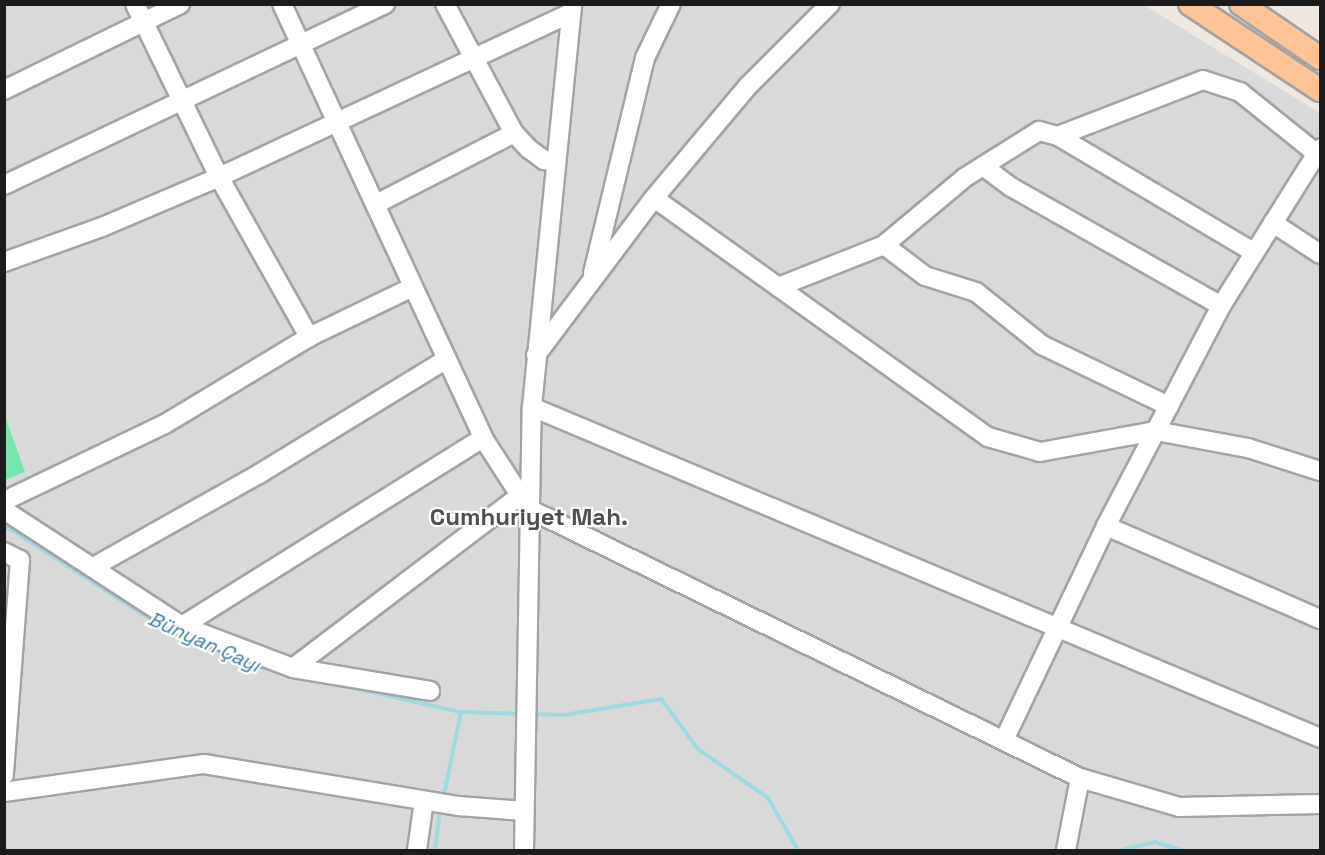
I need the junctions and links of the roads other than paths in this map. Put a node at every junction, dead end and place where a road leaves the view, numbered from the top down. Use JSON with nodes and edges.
{"nodes":[{"id":1,"x":135,"y":4,"type":"edge"},
{"id":2,"x":180,"y":4,"type":"edge"},
{"id":3,"x":282,"y":4,"type":"edge"},
{"id":4,"x":385,"y":4,"type":"edge"},
{"id":5,"x":445,"y":4,"type":"edge"},
{"id":6,"x":671,"y":4,"type":"edge"},
{"id":7,"x":830,"y":4,"type":"edge"},
{"id":8,"x":1190,"y":4,"type":"edge"},
{"id":9,"x":1241,"y":4,"type":"edge"},
{"id":10,"x":572,"y":9,"type":"edge"},
{"id":11,"x":142,"y":22,"type":"junction"},
{"id":12,"x":301,"y":45,"type":"junction"},
{"id":13,"x":1320,"y":58,"type":"edge"},
{"id":14,"x":474,"y":59,"type":"junction"},
{"id":15,"x":4,"y":90,"type":"edge"},
{"id":16,"x":1320,"y":90,"type":"edge"},
{"id":17,"x":181,"y":104,"type":"junction"},
{"id":18,"x":336,"y":124,"type":"junction"},
{"id":19,"x":514,"y":133,"type":"junction"},
{"id":20,"x":1058,"y":135,"type":"junction"},
{"id":21,"x":1318,"y":151,"type":"edge"},
{"id":22,"x":554,"y":161,"type":"junction"},
{"id":23,"x":983,"y":166,"type":"junction"},
{"id":24,"x":219,"y":177,"type":"junction"},
{"id":25,"x":4,"y":185,"type":"edge"},
{"id":26,"x":654,"y":198,"type":"junction"},
{"id":27,"x":376,"y":204,"type":"junction"},
{"id":28,"x":1273,"y":223,"type":"junction"},
{"id":29,"x":884,"y":245,"type":"junction"},
{"id":30,"x":1252,"y":251,"type":"junction"},
{"id":31,"x":1320,"y":255,"type":"edge"},
{"id":32,"x":4,"y":262,"type":"edge"},
{"id":33,"x":591,"y":281,"type":"junction"},
{"id":34,"x":413,"y":286,"type":"junction"},
{"id":35,"x":778,"y":287,"type":"junction"},
{"id":36,"x":1221,"y":306,"type":"junction"},
{"id":37,"x":309,"y":337,"type":"junction"},
{"id":38,"x":535,"y":357,"type":"junction"},
{"id":39,"x":447,"y":359,"type":"junction"},
{"id":40,"x":1169,"y":405,"type":"junction"},
{"id":41,"x":532,"y":407,"type":"junction"},
{"id":42,"x":1156,"y":431,"type":"junction"},
{"id":43,"x":483,"y":438,"type":"junction"},
{"id":44,"x":1320,"y":471,"type":"edge"},
{"id":45,"x":4,"y":501,"type":"edge"},
{"id":46,"x":524,"y":502,"type":"junction"},
{"id":47,"x":4,"y":510,"type":"edge"},
{"id":48,"x":1106,"y":526,"type":"junction"},
{"id":49,"x":4,"y":552,"type":"edge"},
{"id":50,"x":95,"y":566,"type":"junction"},
{"id":51,"x":1320,"y":620,"type":"edge"},
{"id":52,"x":182,"y":626,"type":"junction"},
{"id":53,"x":1056,"y":629,"type":"junction"},
{"id":54,"x":293,"y":668,"type":"junction"},
{"id":55,"x":430,"y":691,"type":"dead end"},
{"id":56,"x":1320,"y":738,"type":"edge"},
{"id":57,"x":1004,"y":740,"type":"junction"},
{"id":58,"x":4,"y":775,"type":"edge"},
{"id":59,"x":1080,"y":778,"type":"junction"},
{"id":60,"x":4,"y":792,"type":"edge"},
{"id":61,"x":427,"y":801,"type":"junction"},
{"id":62,"x":1320,"y":804,"type":"edge"},
{"id":63,"x":524,"y":811,"type":"junction"},
{"id":64,"x":417,"y":850,"type":"edge"},
{"id":65,"x":524,"y":850,"type":"edge"},
{"id":66,"x":1066,"y":850,"type":"edge"}],
"edges":[{"from":1,"to":11,"type":"street"},
{"from":2,"to":11,"type":"street"},
{"from":3,"to":12,"type":"street"},
{"from":4,"to":12,"type":"street"},
{"from":5,"to":14,"type":"street"},
{"from":6,"to":33,"type":"street"},
{"from":7,"to":26,"type":"street"},
{"from":8,"to":16,"type":"main road"},
{"from":9,"to":13,"type":"main road"},
{"from":10,"to":14,"type":"street"},
{"from":10,"to":22,"type":"street"},
{"from":11,"to":15,"type":"street"},
{"from":11,"to":17,"type":"street"},
{"from":12,"to":17,"type":"street"},
{"from":12,"to":18,"type":"street"},
{"from":14,"to":18,"type":"street"},
{"from":14,"to":19,"type":"street"},
{"from":17,"to":24,"type":"street"},
{"from":17,"to":25,"type":"street"},
{"from":18,"to":24,"type":"street"},
{"from":18,"to":27,"type":"street"},
{"from":19,"to":22,"type":"street"},
{"from":19,"to":27,"type":"street"},
{"from":20,"to":21,"type":"street"},
{"from":20,"to":23,"type":"street"},
{"from":20,"to":30,"type":"street"},
{"from":21,"to":28,"type":"street"},
{"from":22,"to":38,"type":"street"},
{"from":23,"to":29,"type":"street"},
{"from":23,"to":36,"type":"street"},
{"from":24,"to":32,"type":"street"},
{"from":24,"to":37,"type":"street"},
{"from":26,"to":33,"type":"street"},
{"from":26,"to":35,"type":"street"},
{"from":27,"to":34,"type":"street"},
{"from":28,"to":30,"type":"street"},
{"from":28,"to":31,"type":"street"},
{"from":29,"to":35,"type":"street"},
{"from":29,"to":40,"type":"street"},
{"from":30,"to":36,"type":"street"},
{"from":33,"to":38,"type":"street"},
{"from":34,"to":37,"type":"street"},
{"from":34,"to":39,"type":"street"},
{"from":35,"to":42,"type":"street"},
{"from":36,"to":40,"type":"street"},
{"from":37,"to":45,"type":"street"},
{"from":38,"to":41,"type":"street"},
{"from":39,"to":43,"type":"street"},
{"from":39,"to":50,"type":"street"},
{"from":40,"to":42,"type":"street"},
{"from":41,"to":46,"type":"street"},
{"from":41,"to":53,"type":"street"},
{"from":42,"to":44,"type":"street"},
{"from":42,"to":48,"type":"street"},
{"from":43,"to":46,"type":"street"},
{"from":43,"to":52,"type":"street"},
{"from":46,"to":54,"type":"street"},
{"from":46,"to":57,"type":"street"},
{"from":46,"to":63,"type":"street"},
{"from":47,"to":50,"type":"street"},
{"from":48,"to":51,"type":"street"},
{"from":48,"to":53,"type":"street"},
{"from":49,"to":58,"type":"street"},
{"from":50,"to":52,"type":"street"},
{"from":52,"to":54,"type":"street"},
{"from":53,"to":56,"type":"street"},
{"from":53,"to":57,"type":"street"},
{"from":54,"to":55,"type":"street"},
{"from":57,"to":59,"type":"street"},
{"from":59,"to":62,"type":"street"},
{"from":59,"to":66,"type":"street"},
{"from":60,"to":61,"type":"street"},
{"from":61,"to":63,"type":"street"},
{"from":61,"to":64,"type":"street"},
{"from":63,"to":65,"type":"street"}]}
